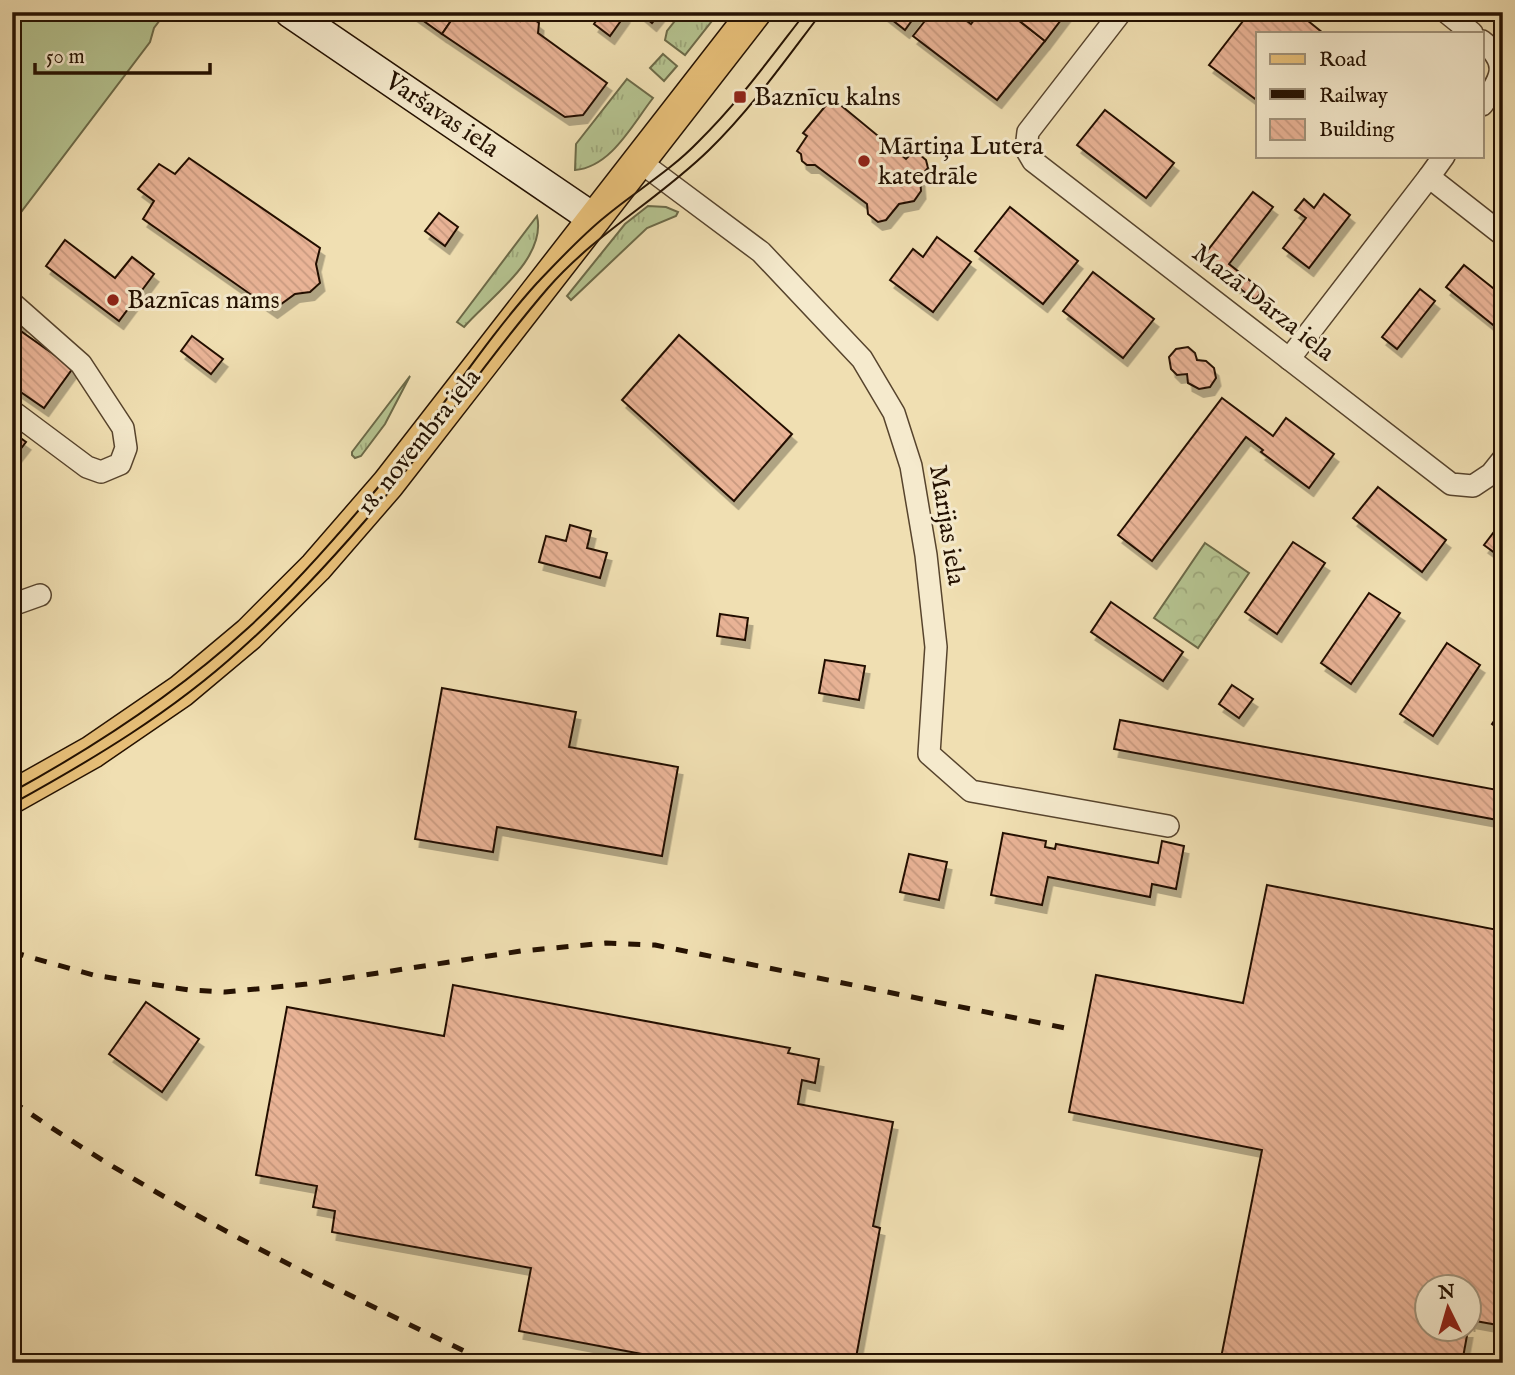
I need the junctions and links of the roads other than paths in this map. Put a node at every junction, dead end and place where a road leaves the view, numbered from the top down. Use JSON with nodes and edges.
{"nodes":[{"id":1,"x":290,"y":12,"type":"edge"},
{"id":2,"x":755,"y":12,"type":"edge"},
{"id":3,"x":1121,"y":12,"type":"edge"},
{"id":4,"x":1446,"y":12,"type":"edge"},
{"id":5,"x":1471,"y":32,"type":"edge"},
{"id":6,"x":1484,"y":43,"type":"edge"},
{"id":7,"x":1484,"y":102,"type":"edge"},
{"id":8,"x":1443,"y":158,"type":"edge"},
{"id":9,"x":639,"y":160,"type":"junction"},
{"id":10,"x":1429,"y":177,"type":"junction"},
{"id":11,"x":594,"y":219,"type":"junction"},
{"id":12,"x":1503,"y":235,"type":"edge"},
{"id":13,"x":12,"y":303,"type":"edge"},
{"id":14,"x":1289,"y":359,"type":"junction"},
{"id":15,"x":12,"y":411,"type":"edge"},
{"id":16,"x":1503,"y":460,"type":"edge"},
{"id":17,"x":40,"y":595,"type":"dead end"},
{"id":18,"x":12,"y":605,"type":"edge"},
{"id":19,"x":12,"y":797,"type":"edge"},
{"id":20,"x":1168,"y":826,"type":"dead end"}],
"edges":[{"from":1,"to":11,"type":"street","name":"Varšavas iela"},
{"from":2,"to":9,"type":"main road","name":"18. novembra iela"},
{"from":3,"to":14,"type":"street","name":"Mazā Dārza iela"},
{"from":4,"to":5,"type":"street"},
{"from":6,"to":7,"type":"street"},
{"from":8,"to":10,"type":"street"},
{"from":9,"to":11,"type":"main road","name":"18. novembra iela"},
{"from":9,"to":20,"type":"street","name":"Marijas iela"},
{"from":10,"to":12,"type":"street"},
{"from":10,"to":14,"type":"street"},
{"from":11,"to":19,"type":"main road","name":"18. novembra iela"},
{"from":13,"to":15,"type":"street"},
{"from":14,"to":16,"type":"street","name":"Mazā Dārza iela"},
{"from":17,"to":18,"type":"street"}]}
